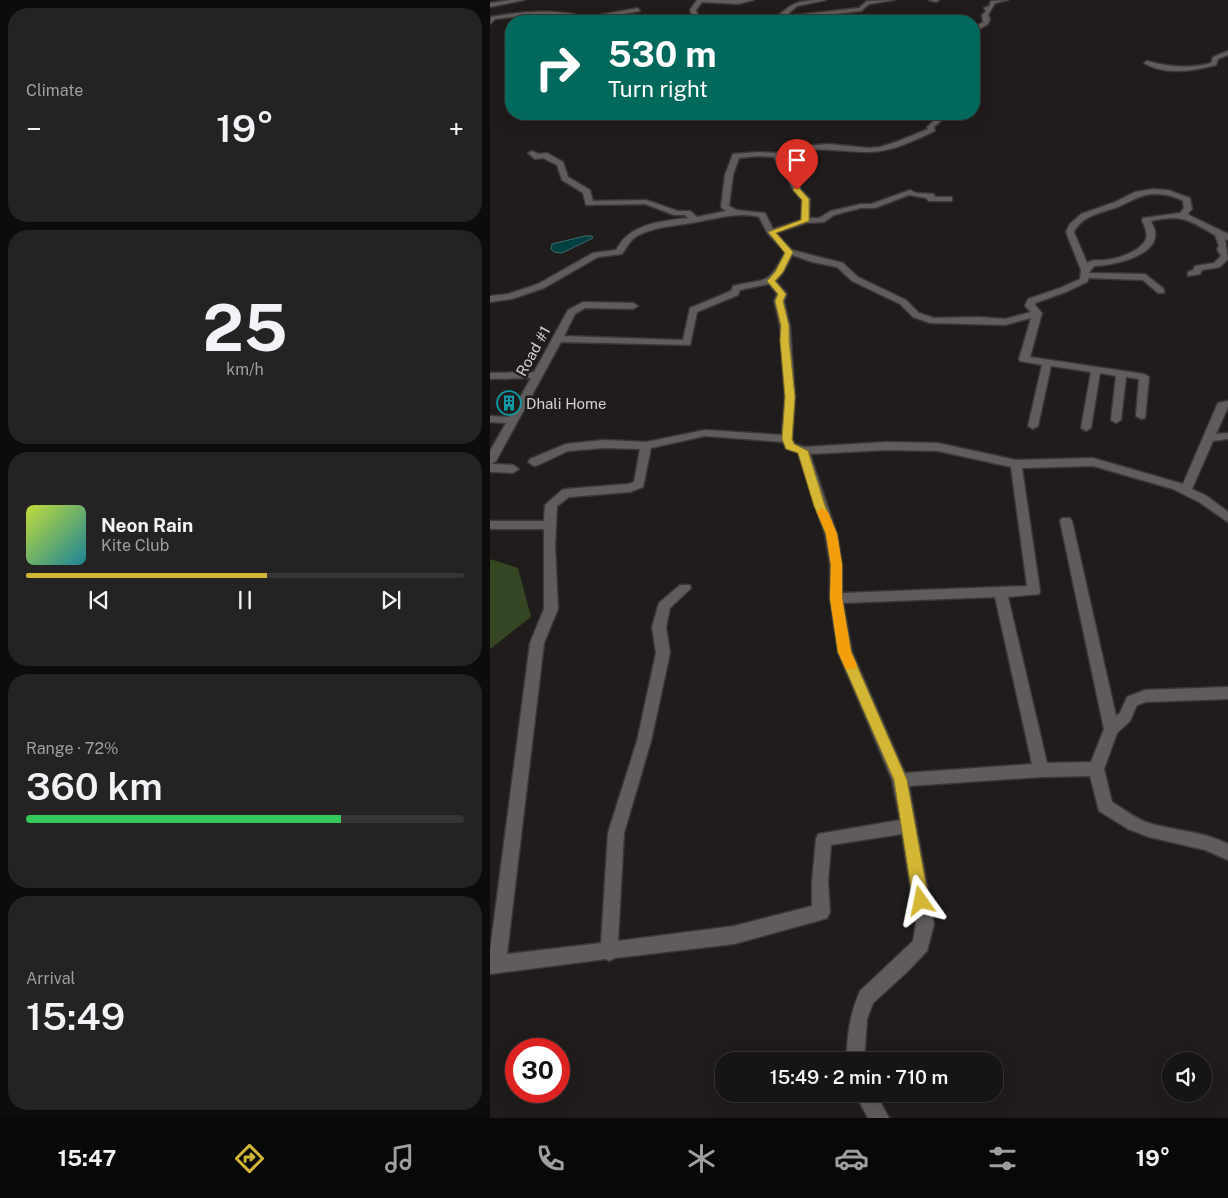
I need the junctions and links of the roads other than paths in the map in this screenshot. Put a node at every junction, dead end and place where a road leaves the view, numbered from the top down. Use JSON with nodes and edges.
{"nodes":[{"id":1,"x":521,"y":0,"type":"edge"},
{"id":2,"x":750,"y":0,"type":"edge"},
{"id":3,"x":823,"y":0,"type":"edge"},
{"id":4,"x":891,"y":0,"type":"edge"},
{"id":5,"x":932,"y":0,"type":"edge"},
{"id":6,"x":936,"y":0,"type":"edge"},
{"id":7,"x":985,"y":0,"type":"edge"},
{"id":8,"x":1005,"y":0,"type":"edge"},
{"id":9,"x":993,"y":2,"type":"junction"},
{"id":10,"x":490,"y":5,"type":"edge"},
{"id":11,"x":638,"y":10,"type":"dead end"},
{"id":12,"x":513,"y":15,"type":"edge"},
{"id":13,"x":578,"y":15,"type":"edge"},
{"id":14,"x":610,"y":15,"type":"edge"},
{"id":15,"x":695,"y":15,"type":"edge"},
{"id":16,"x":781,"y":15,"type":"edge"},
{"id":17,"x":812,"y":15,"type":"edge"},
{"id":18,"x":505,"y":16,"type":"edge"},
{"id":19,"x":490,"y":22,"type":"edge"},
{"id":20,"x":980,"y":26,"type":"edge"},
{"id":21,"x":1228,"y":53,"type":"edge"},
{"id":22,"x":1147,"y":63,"type":"dead end"},
{"id":23,"x":939,"y":120,"type":"edge"},
{"id":24,"x":532,"y":153,"type":"dead end"},
{"id":25,"x":777,"y":155,"type":"junction"},
{"id":26,"x":949,"y":199,"type":"dead end"},
{"id":27,"x":734,"y":211,"type":"junction"},
{"id":28,"x":1186,"y":216,"type":"junction"},
{"id":29,"x":696,"y":220,"type":"junction"},
{"id":30,"x":805,"y":221,"type":"junction"},
{"id":31,"x":772,"y":232,"type":"junction"},
{"id":32,"x":1224,"y":236,"type":"edge"},
{"id":33,"x":789,"y":252,"type":"junction"},
{"id":34,"x":1084,"y":272,"type":"junction"},
{"id":35,"x":1191,"y":274,"type":"dead end"},
{"id":36,"x":771,"y":281,"type":"junction"},
{"id":37,"x":1161,"y":291,"type":"dead end"},
{"id":38,"x":490,"y":299,"type":"edge"},
{"id":39,"x":633,"y":306,"type":"dead end"},
{"id":40,"x":1037,"y":313,"type":"junction"},
{"id":41,"x":558,"y":339,"type":"junction"},
{"id":42,"x":1046,"y":363,"type":"junction"},
{"id":43,"x":1096,"y":370,"type":"junction"},
{"id":44,"x":1121,"y":374,"type":"junction"},
{"id":45,"x":538,"y":375,"type":"junction"},
{"id":46,"x":490,"y":376,"type":"edge"},
{"id":47,"x":1228,"y":404,"type":"edge"},
{"id":48,"x":1141,"y":416,"type":"dead end"},
{"id":49,"x":490,"y":419,"type":"edge"},
{"id":50,"x":513,"y":420,"type":"junction"},
{"id":51,"x":1116,"y":420,"type":"dead end"},
{"id":52,"x":1033,"y":426,"type":"dead end"},
{"id":53,"x":1086,"y":428,"type":"dead end"},
{"id":54,"x":1228,"y":436,"type":"edge"},
{"id":55,"x":1209,"y":438,"type":"junction"},
{"id":56,"x":787,"y":439,"type":"junction"},
{"id":57,"x":646,"y":446,"type":"junction"},
{"id":58,"x":803,"y":451,"type":"junction"},
{"id":59,"x":490,"y":461,"type":"edge"},
{"id":60,"x":534,"y":462,"type":"dead end"},
{"id":61,"x":1016,"y":464,"type":"junction"},
{"id":62,"x":490,"y":468,"type":"edge"},
{"id":63,"x":513,"y":469,"type":"dead end"},
{"id":64,"x":1185,"y":490,"type":"junction"},
{"id":65,"x":1228,"y":518,"type":"edge"},
{"id":66,"x":1066,"y":521,"type":"dead end"},
{"id":67,"x":490,"y":525,"type":"edge"},
{"id":68,"x":551,"y":525,"type":"junction"},
{"id":69,"x":685,"y":588,"type":"dead end"},
{"id":70,"x":1000,"y":591,"type":"junction"},
{"id":71,"x":836,"y":598,"type":"junction"},
{"id":72,"x":1228,"y":693,"type":"edge"},
{"id":73,"x":1111,"y":729,"type":"junction"},
{"id":74,"x":1096,"y":769,"type":"junction"},
{"id":75,"x":1041,"y":770,"type":"junction"},
{"id":76,"x":900,"y":780,"type":"junction"},
{"id":77,"x":909,"y":826,"type":"junction"},
{"id":78,"x":1228,"y":852,"type":"edge"},
{"id":79,"x":609,"y":952,"type":"junction"},
{"id":80,"x":494,"y":965,"type":"edge"},
{"id":81,"x":856,"y":1052,"type":"edge"},
{"id":82,"x":870,"y":1102,"type":"edge"},
{"id":83,"x":879,"y":1118,"type":"edge"}],
"edges":[{"from":1,"to":10,"type":"street"},
{"from":2,"to":15,"type":"street"},
{"from":3,"to":16,"type":"street"},
{"from":4,"to":17,"type":"street"},
{"from":5,"to":6,"type":"street"},
{"from":7,"to":9,"type":"street"},
{"from":8,"to":9,"type":"street"},
{"from":9,"to":20,"type":"street"},
{"from":11,"to":14,"type":"street"},
{"from":12,"to":13,"type":"street"},
{"from":18,"to":19,"type":"street"},
{"from":21,"to":22,"type":"street"},
{"from":23,"to":25,"type":"street"},
{"from":24,"to":29,"type":"street"},
{"from":25,"to":27,"type":"street"},
{"from":25,"to":30,"type":"street"},
{"from":26,"to":30,"type":"street"},
{"from":27,"to":29,"type":"street"},
{"from":27,"to":31,"type":"street"},
{"from":28,"to":32,"type":"street"},
{"from":28,"to":34,"type":"street"},
{"from":28,"to":34,"type":"street"},
{"from":29,"to":38,"type":"street"},
{"from":30,"to":31,"type":"street"},
{"from":31,"to":33,"type":"street"},
{"from":32,"to":35,"type":"street"},
{"from":33,"to":36,"type":"street"},
{"from":33,"to":40,"type":"street"},
{"from":34,"to":37,"type":"street"},
{"from":34,"to":40,"type":"street"},
{"from":36,"to":41,"type":"street"},
{"from":36,"to":56,"type":"street"},
{"from":39,"to":41,"type":"street","name":"Road #1"},
{"from":40,"to":42,"type":"street"},
{"from":41,"to":45,"type":"street","name":"Road #1"},
{"from":42,"to":43,"type":"street"},
{"from":42,"to":52,"type":"street"},
{"from":43,"to":44,"type":"street"},
{"from":43,"to":53,"type":"street"},
{"from":44,"to":48,"type":"street"},
{"from":44,"to":51,"type":"street"},
{"from":45,"to":46,"type":"street"},
{"from":45,"to":50,"type":"street","name":"Road #1"},
{"from":47,"to":55,"type":"street"},
{"from":49,"to":50,"type":"street"},
{"from":50,"to":59,"type":"street","name":"Road #1"},
{"from":54,"to":55,"type":"street"},
{"from":55,"to":64,"type":"street"},
{"from":56,"to":57,"type":"street"},
{"from":56,"to":58,"type":"street"},
{"from":57,"to":60,"type":"street"},
{"from":57,"to":68,"type":"street"},
{"from":58,"to":61,"type":"street"},
{"from":58,"to":71,"type":"street"},
{"from":61,"to":64,"type":"street"},
{"from":61,"to":70,"type":"street"},
{"from":62,"to":63,"type":"street"},
{"from":64,"to":65,"type":"street"},
{"from":66,"to":73,"type":"street"},
{"from":67,"to":68,"type":"street"},
{"from":68,"to":80,"type":"street"},
{"from":69,"to":79,"type":"street"},
{"from":70,"to":71,"type":"street"},
{"from":70,"to":75,"type":"street"},
{"from":71,"to":76,"type":"street"},
{"from":72,"to":73,"type":"street"},
{"from":73,"to":74,"type":"street"},
{"from":74,"to":75,"type":"street"},
{"from":74,"to":78,"type":"street"},
{"from":75,"to":76,"type":"street"},
{"from":76,"to":77,"type":"street"},
{"from":77,"to":79,"type":"street"},
{"from":77,"to":81,"type":"street"},
{"from":79,"to":80,"type":"street"},
{"from":82,"to":83,"type":"street"}]}
